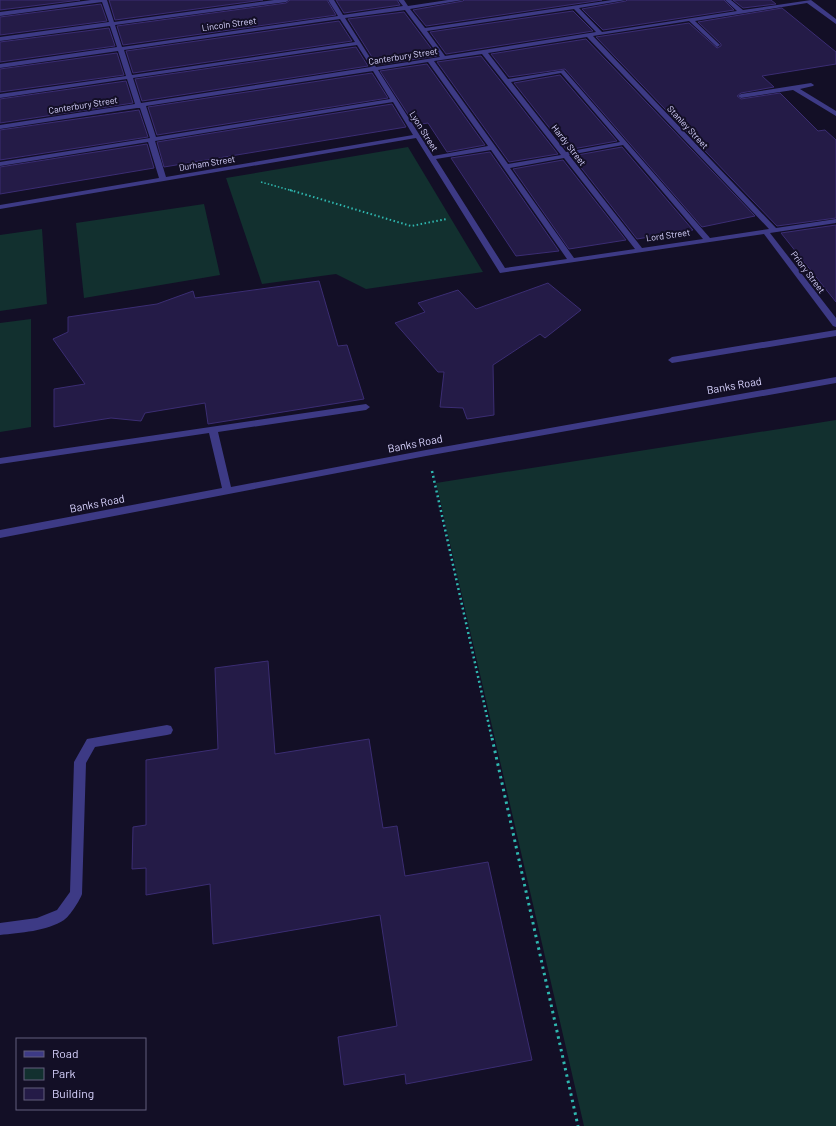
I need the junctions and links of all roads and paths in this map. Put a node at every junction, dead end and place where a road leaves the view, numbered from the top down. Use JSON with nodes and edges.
{"nodes":[{"id":1,"x":104,"y":0,"type":"edge"},
{"id":2,"x":286,"y":0,"type":"edge"},
{"id":3,"x":331,"y":0,"type":"edge"},
{"id":4,"x":401,"y":0,"type":"edge"},
{"id":5,"x":460,"y":0,"type":"edge"},
{"id":6,"x":571,"y":0,"type":"edge"},
{"id":7,"x":623,"y":0,"type":"edge"},
{"id":8,"x":728,"y":0,"type":"edge"},
{"id":9,"x":808,"y":1,"type":"edge"},
{"id":10,"x":576,"y":7,"type":"junction"},
{"id":11,"x":407,"y":8,"type":"junction"},
{"id":12,"x":742,"y":12,"type":"junction"},
{"id":13,"x":0,"y":14,"type":"edge"},
{"id":14,"x":342,"y":17,"type":"junction"},
{"id":15,"x":691,"y":20,"type":"junction"},
{"id":16,"x":836,"y":22,"type":"edge"},
{"id":17,"x":113,"y":24,"type":"junction"},
{"id":18,"x":424,"y":30,"type":"junction"},
{"id":19,"x":601,"y":34,"type":"junction"},
{"id":20,"x":590,"y":36,"type":"junction"},
{"id":21,"x":0,"y":39,"type":"edge"},
{"id":22,"x":358,"y":43,"type":"junction"},
{"id":23,"x":717,"y":45,"type":"dead end"},
{"id":24,"x":120,"y":49,"type":"junction"},
{"id":25,"x":484,"y":52,"type":"junction"},
{"id":26,"x":444,"y":58,"type":"junction"},
{"id":27,"x":430,"y":60,"type":"junction"},
{"id":28,"x":0,"y":66,"type":"edge"},
{"id":29,"x":375,"y":69,"type":"junction"},
{"id":30,"x":129,"y":76,"type":"junction"},
{"id":31,"x":506,"y":81,"type":"junction"},
{"id":32,"x":811,"y":85,"type":"dead end"},
{"id":33,"x":795,"y":88,"type":"junction"},
{"id":34,"x":0,"y":96,"type":"edge"},
{"id":35,"x":741,"y":96,"type":"dead end"},
{"id":36,"x":394,"y":100,"type":"junction"},
{"id":37,"x":141,"y":105,"type":"junction"},
{"id":38,"x":836,"y":114,"type":"edge"},
{"id":39,"x":0,"y":127,"type":"edge"},
{"id":40,"x":418,"y":136,"type":"junction"},
{"id":41,"x":152,"y":139,"type":"junction"},
{"id":42,"x":625,"y":143,"type":"junction"},
{"id":43,"x":491,"y":148,"type":"junction"},
{"id":44,"x":565,"y":155,"type":"junction"},
{"id":45,"x":431,"y":158,"type":"junction"},
{"id":46,"x":0,"y":164,"type":"edge"},
{"id":47,"x":243,"y":166,"type":"junction"},
{"id":48,"x":505,"y":167,"type":"junction"},
{"id":49,"x":163,"y":180,"type":"junction"},
{"id":50,"x":0,"y":207,"type":"edge"},
{"id":51,"x":467,"y":215,"type":"junction"},
{"id":52,"x":836,"y":220,"type":"edge"},
{"id":53,"x":774,"y":230,"type":"junction"},
{"id":54,"x":765,"y":231,"type":"junction"},
{"id":55,"x":708,"y":240,"type":"junction"},
{"id":56,"x":640,"y":250,"type":"junction"},
{"id":57,"x":572,"y":260,"type":"junction"},
{"id":58,"x":502,"y":270,"type":"joint"},
{"id":59,"x":836,"y":324,"type":"edge"},
{"id":60,"x":836,"y":333,"type":"edge"},
{"id":61,"x":672,"y":360,"type":"dead end"},
{"id":62,"x":836,"y":380,"type":"edge"},
{"id":63,"x":366,"y":407,"type":"dead end"},
{"id":64,"x":213,"y":430,"type":"junction"},
{"id":65,"x":426,"y":453,"type":"junction"},
{"id":66,"x":0,"y":461,"type":"edge"},
{"id":67,"x":227,"y":491,"type":"junction"},
{"id":68,"x":0,"y":534,"type":"edge"},
{"id":69,"x":167,"y":730,"type":"dead end"},
{"id":70,"x":0,"y":929,"type":"edge"},
{"id":71,"x":578,"y":1126,"type":"edge"}],
"edges":[{"from":1,"to":13,"type":"street"},
{"from":1,"to":17,"type":"street"},
{"from":2,"to":17,"type":"street"},
{"from":3,"to":14,"type":"street","name":"Lyon Street"},
{"from":4,"to":11,"type":"street"},
{"from":5,"to":11,"type":"street","name":"Lincoln Street"},
{"from":6,"to":10,"type":"street"},
{"from":7,"to":10,"type":"street"},
{"from":8,"to":12,"type":"street"},
{"from":9,"to":12,"type":"street","name":"Canterbury Street"},
{"from":9,"to":16,"type":"street"},
{"from":10,"to":18,"type":"street"},
{"from":10,"to":19,"type":"street"},
{"from":11,"to":14,"type":"street","name":"Lincoln Street"},
{"from":11,"to":18,"type":"street"},
{"from":12,"to":15,"type":"street","name":"Canterbury Street"},
{"from":14,"to":22,"type":"street","name":"Lyon Street"},
{"from":14,"to":24,"type":"street","name":"Lincoln Street"},
{"from":15,"to":19,"type":"street","name":"Canterbury Street"},
{"from":15,"to":23,"type":"street"},
{"from":17,"to":21,"type":"street"},
{"from":17,"to":24,"type":"street"},
{"from":18,"to":26,"type":"street"},
{"from":19,"to":20,"type":"street","name":"Canterbury Street"},
{"from":20,"to":25,"type":"street","name":"Canterbury Street"},
{"from":20,"to":53,"type":"street","name":"Stanley Street"},
{"from":22,"to":29,"type":"street","name":"Lyon Street"},
{"from":22,"to":30,"type":"street"},
{"from":24,"to":28,"type":"street","name":"Lincoln Street"},
{"from":24,"to":30,"type":"street"},
{"from":25,"to":26,"type":"street","name":"Canterbury Street"},
{"from":25,"to":31,"type":"street","name":"Hardy Street"},
{"from":26,"to":27,"type":"street","name":"Canterbury Street"},
{"from":27,"to":29,"type":"street","name":"Canterbury Street"},
{"from":27,"to":43,"type":"street"},
{"from":29,"to":36,"type":"street","name":"Lyon Street"},
{"from":29,"to":37,"type":"street","name":"Canterbury Street"},
{"from":30,"to":34,"type":"street"},
{"from":30,"to":37,"type":"street"},
{"from":31,"to":42,"type":"street"},
{"from":31,"to":44,"type":"street","name":"Hardy Street"},
{"from":32,"to":33,"type":"street"},
{"from":33,"to":35,"type":"street"},
{"from":33,"to":38,"type":"street"},
{"from":36,"to":40,"type":"street","name":"Lyon Street"},
{"from":36,"to":41,"type":"street"},
{"from":37,"to":39,"type":"street","name":"Canterbury Street"},
{"from":37,"to":41,"type":"street"},
{"from":40,"to":45,"type":"street","name":"Lyon Street"},
{"from":40,"to":47,"type":"street","name":"Durham Street"},
{"from":41,"to":46,"type":"street"},
{"from":41,"to":49,"type":"street"},
{"from":42,"to":44,"type":"street"},
{"from":42,"to":55,"type":"street"},
{"from":43,"to":45,"type":"street"},
{"from":43,"to":48,"type":"street"},
{"from":44,"to":48,"type":"street"},
{"from":44,"to":56,"type":"street","name":"Hardy Street"},
{"from":45,"to":51,"type":"street","name":"Lyon Street"},
{"from":47,"to":49,"type":"street","name":"Durham Street"},
{"from":47,"to":51,"type":"path"},
{"from":48,"to":57,"type":"street"},
{"from":49,"to":50,"type":"street","name":"Durham Street"},
{"from":51,"to":58,"type":"street","name":"Lyon Street"},
{"from":52,"to":53,"type":"street","name":"Lord Street"},
{"from":53,"to":54,"type":"street","name":"Lord Street"},
{"from":54,"to":55,"type":"street","name":"Lord Street"},
{"from":54,"to":59,"type":"street","name":"Priory Street"},
{"from":55,"to":56,"type":"street","name":"Lord Street"},
{"from":56,"to":57,"type":"street","name":"Lord Street"},
{"from":57,"to":58,"type":"street","name":"Lord Street"},
{"from":60,"to":61,"type":"street"},
{"from":62,"to":65,"type":"street","name":"Banks Road"},
{"from":63,"to":64,"type":"street"},
{"from":64,"to":66,"type":"street"},
{"from":64,"to":67,"type":"street"},
{"from":65,"to":67,"type":"street","name":"Banks Road"},
{"from":65,"to":71,"type":"path"},
{"from":67,"to":68,"type":"street","name":"Banks Road"},
{"from":69,"to":70,"type":"street"}]}
